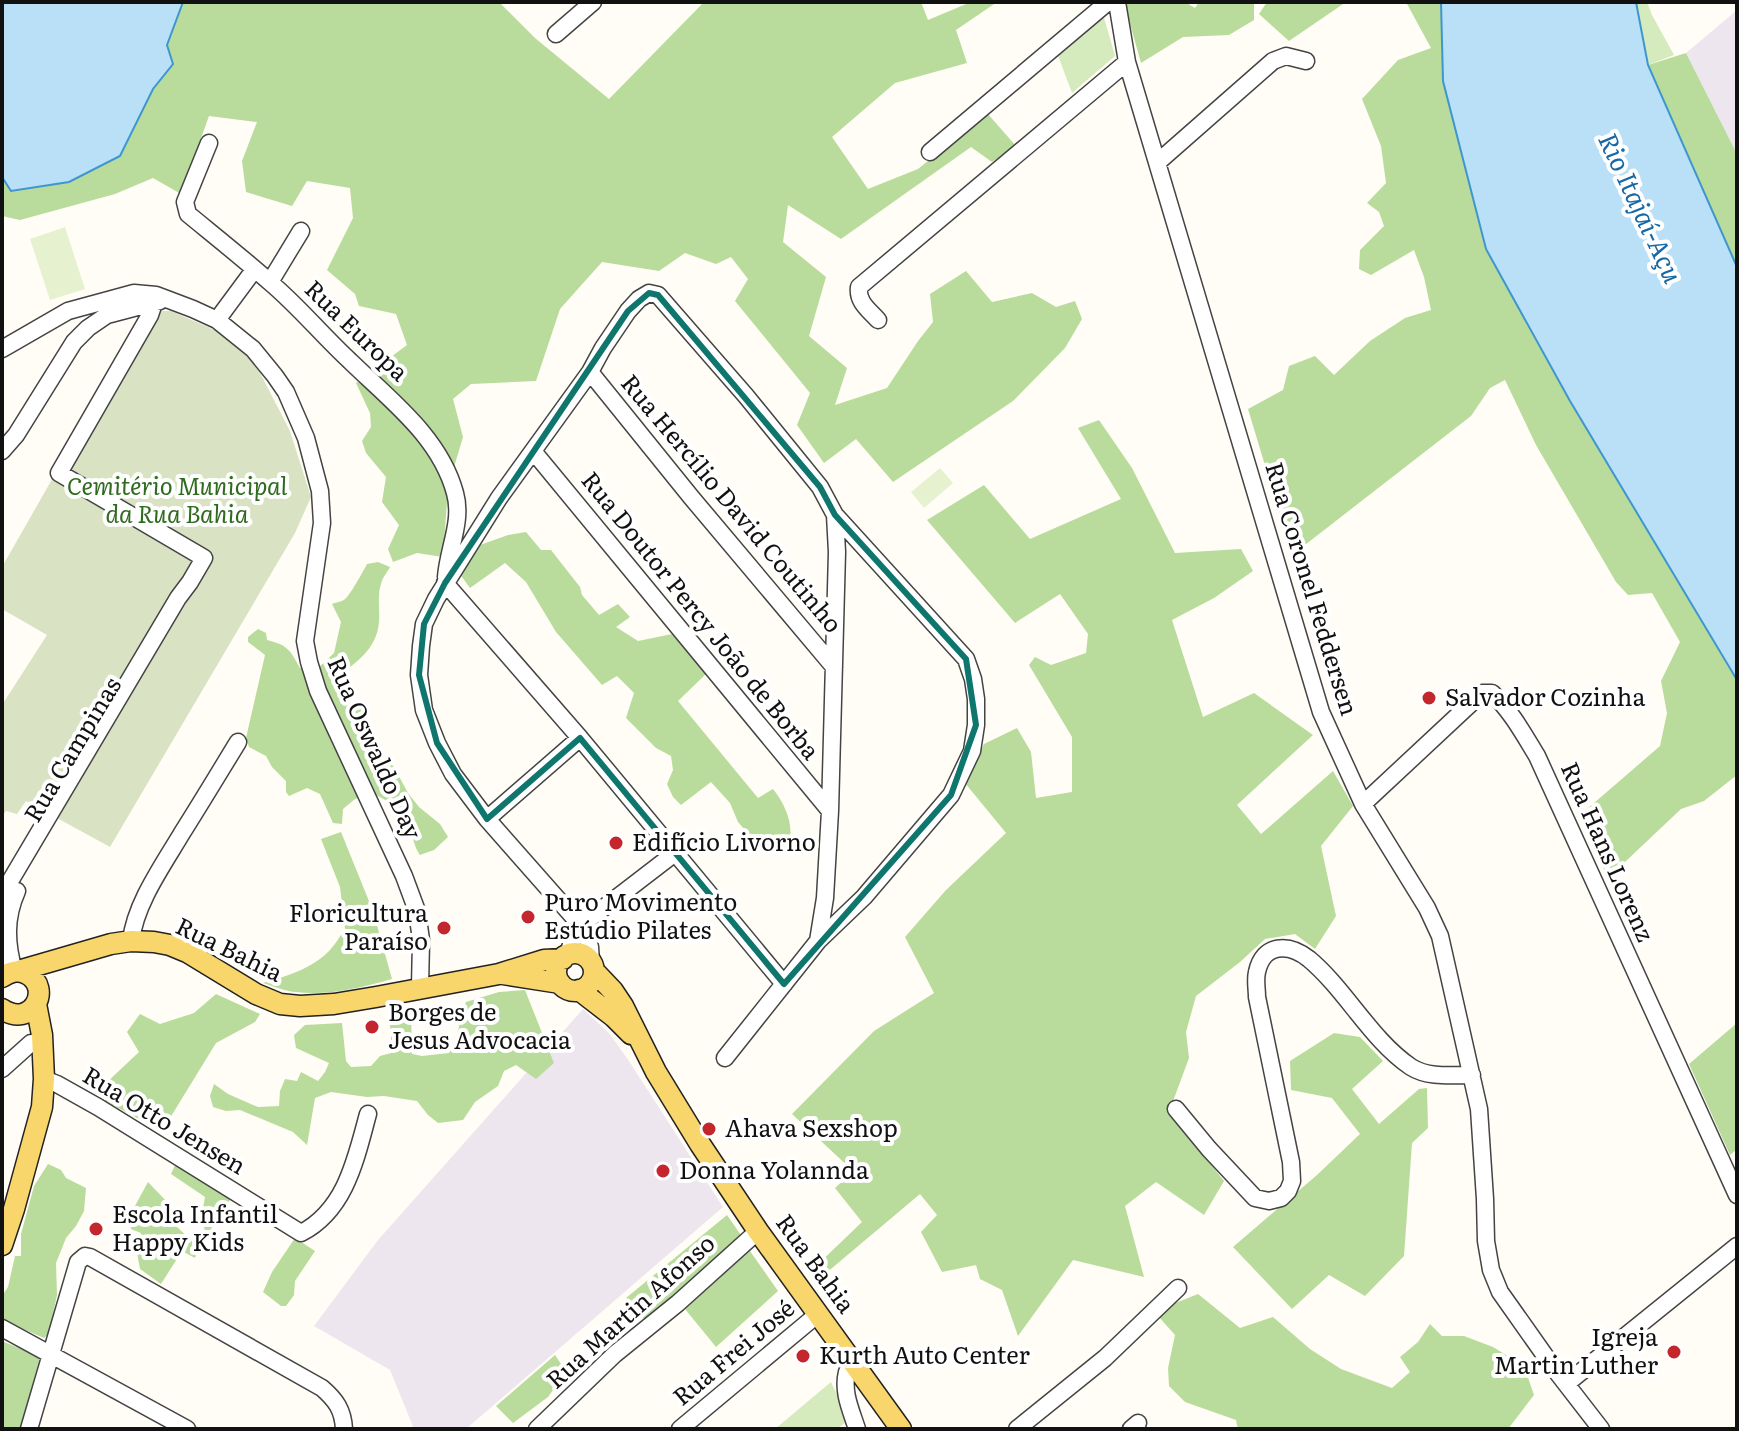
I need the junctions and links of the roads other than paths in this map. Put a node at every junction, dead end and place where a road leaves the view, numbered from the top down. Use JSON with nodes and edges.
{"nodes":[{"id":1,"x":593,"y":2,"type":"edge"},
{"id":2,"x":1108,"y":2,"type":"edge"},
{"id":3,"x":1117,"y":2,"type":"edge"},
{"id":4,"x":556,"y":34,"type":"dead end"},
{"id":5,"x":1306,"y":61,"type":"dead end"},
{"id":6,"x":1127,"y":62,"type":"junction"},
{"id":7,"x":209,"y":143,"type":"dead end"},
{"id":8,"x":930,"y":152,"type":"dead end"},
{"id":9,"x":1158,"y":162,"type":"junction"},
{"id":10,"x":301,"y":231,"type":"dead end"},
{"id":11,"x":254,"y":270,"type":"junction"},
{"id":12,"x":270,"y":282,"type":"junction"},
{"id":13,"x":160,"y":301,"type":"junction"},
{"id":14,"x":217,"y":320,"type":"junction"},
{"id":15,"x":878,"y":320,"type":"dead end"},
{"id":16,"x":2,"y":349,"type":"edge"},
{"id":17,"x":590,"y":372,"type":"junction"},
{"id":18,"x":2,"y":451,"type":"edge"},
{"id":19,"x":533,"y":451,"type":"junction"},
{"id":20,"x":835,"y":515,"type":"junction"},
{"id":21,"x":445,"y":583,"type":"junction"},
{"id":22,"x":182,"y":601,"type":"junction"},
{"id":23,"x":834,"y":667,"type":"junction"},
{"id":24,"x":580,"y":738,"type":"junction"},
{"id":25,"x":238,"y":742,"type":"dead end"},
{"id":26,"x":1363,"y":804,"type":"junction"},
{"id":27,"x":830,"y":811,"type":"junction"},
{"id":28,"x":487,"y":819,"type":"junction"},
{"id":29,"x":675,"y":853,"type":"junction"},
{"id":30,"x":2,"y":901,"type":"edge"},
{"id":31,"x":579,"y":923,"type":"junction"},
{"id":32,"x":131,"y":941,"type":"junction"},
{"id":33,"x":818,"y":941,"type":"junction"},
{"id":34,"x":79,"y":954,"type":"junction"},
{"id":35,"x":565,"y":957,"type":"junction"},
{"id":36,"x":593,"y":966,"type":"junction"},
{"id":37,"x":7,"y":973,"type":"edge"},
{"id":38,"x":499,"y":974,"type":"junction"},
{"id":39,"x":784,"y":984,"type":"junction"},
{"id":40,"x":570,"y":986,"type":"junction"},
{"id":41,"x":420,"y":988,"type":"junction"},
{"id":42,"x":37,"y":998,"type":"junction"},
{"id":43,"x":6,"y":1011,"type":"edge"},
{"id":44,"x":31,"y":1043,"type":"junction"},
{"id":45,"x":641,"y":1045,"type":"junction"},
{"id":46,"x":725,"y":1058,"type":"dead end"},
{"id":47,"x":2,"y":1069,"type":"edge"},
{"id":48,"x":1472,"y":1075,"type":"junction"},
{"id":49,"x":44,"y":1079,"type":"junction"},
{"id":50,"x":1176,"y":1109,"type":"dead end"},
{"id":51,"x":368,"y":1114,"type":"dead end"},
{"id":52,"x":1737,"y":1195,"type":"edge"},
{"id":53,"x":758,"y":1231,"type":"junction"},
{"id":54,"x":2,"y":1245,"type":"edge"},
{"id":55,"x":1737,"y":1246,"type":"edge"},
{"id":56,"x":1178,"y":1288,"type":"dead end"},
{"id":57,"x":818,"y":1314,"type":"junction"},
{"id":58,"x":2,"y":1328,"type":"edge"},
{"id":59,"x":52,"y":1354,"type":"junction"},
{"id":60,"x":856,"y":1365,"type":"junction"},
{"id":61,"x":1566,"y":1384,"type":"junction"},
{"id":62,"x":29,"y":1429,"type":"edge"},
{"id":63,"x":187,"y":1429,"type":"edge"},
{"id":64,"x":344,"y":1429,"type":"edge"},
{"id":65,"x":537,"y":1429,"type":"edge"},
{"id":66,"x":680,"y":1429,"type":"edge"},
{"id":67,"x":857,"y":1429,"type":"edge"},
{"id":68,"x":901,"y":1429,"type":"edge"},
{"id":69,"x":1017,"y":1429,"type":"edge"},
{"id":70,"x":1601,"y":1429,"type":"edge"}],
"edges":[{"from":1,"to":4,"type":"street"},
{"from":2,"to":8,"type":"street"},
{"from":3,"to":6,"type":"street","name":"Rua Coronel Feddersen"},
{"from":5,"to":9,"type":"street"},
{"from":6,"to":9,"type":"street","name":"Rua Coronel Feddersen"},
{"from":6,"to":15,"type":"street"},
{"from":7,"to":11,"type":"street","name":"Rua Europa"},
{"from":9,"to":26,"type":"street","name":"Rua Coronel Feddersen"},
{"from":10,"to":12,"type":"street"},
{"from":11,"to":12,"type":"street","name":"Rua Europa"},
{"from":11,"to":14,"type":"street"},
{"from":12,"to":21,"type":"street","name":"Rua Europa"},
{"from":13,"to":14,"type":"street","name":"Rua Oswaldo Day"},
{"from":13,"to":16,"type":"street","name":"Rua Oswaldo Day"},
{"from":13,"to":18,"type":"street"},
{"from":13,"to":22,"type":"street"},
{"from":14,"to":41,"type":"street","name":"Rua Oswaldo Day"},
{"from":17,"to":19,"type":"street"},
{"from":17,"to":20,"type":"street"},
{"from":17,"to":23,"type":"street","name":"Rua Hercílio David Coutinho"},
{"from":19,"to":21,"type":"street"},
{"from":19,"to":27,"type":"street","name":"Rua Doutor Percy João de Borba"},
{"from":20,"to":23,"type":"street"},
{"from":20,"to":33,"type":"street"},
{"from":21,"to":24,"type":"street"},
{"from":21,"to":28,"type":"street"},
{"from":22,"to":30,"type":"street","name":"Rua Campinas"},
{"from":22,"to":37,"type":"street","name":"Rua Campinas"},
{"from":23,"to":27,"type":"street"},
{"from":24,"to":28,"type":"street"},
{"from":24,"to":29,"type":"street"},
{"from":25,"to":32,"type":"street"},
{"from":26,"to":48,"type":"street","name":"Rua Coronel Feddersen"},
{"from":26,"to":52,"type":"street","name":"Rua Hans Lorenz"},
{"from":27,"to":33,"type":"street"},
{"from":28,"to":31,"type":"street"},
{"from":29,"to":31,"type":"street"},
{"from":29,"to":39,"type":"street"},
{"from":31,"to":35,"type":"street"},
{"from":31,"to":36,"type":"street"},
{"from":32,"to":34,"type":"main road","name":"Rua Bahia"},
{"from":32,"to":41,"type":"main road","name":"Rua Bahia"},
{"from":33,"to":39,"type":"street"},
{"from":34,"to":37,"type":"main road","name":"Rua Bahia"},
{"from":34,"to":42,"type":"main road","name":"Rua Bahia"},
{"from":35,"to":36,"type":"main road"},
{"from":35,"to":38,"type":"main road","name":"Rua Bahia"},
{"from":35,"to":40,"type":"main road"},
{"from":36,"to":40,"type":"main road"},
{"from":36,"to":45,"type":"main road","name":"Rua Bahia"},
{"from":37,"to":42,"type":"main road"},
{"from":38,"to":40,"type":"main road","name":"Rua Bahia"},
{"from":38,"to":41,"type":"main road","name":"Rua Bahia"},
{"from":39,"to":46,"type":"street"},
{"from":40,"to":45,"type":"main road","name":"Rua Bahia"},
{"from":42,"to":43,"type":"main road"},
{"from":42,"to":49,"type":"main road"},
{"from":43,"to":44,"type":"main road"},
{"from":44,"to":47,"type":"street"},
{"from":44,"to":49,"type":"main road"},
{"from":45,"to":53,"type":"main road","name":"Rua Bahia"},
{"from":48,"to":50,"type":"street"},
{"from":48,"to":61,"type":"street","name":"Rua Coronel Feddersen"},
{"from":49,"to":51,"type":"street","name":"Rua Otto Jensen"},
{"from":49,"to":54,"type":"main road"},
{"from":53,"to":57,"type":"main road","name":"Rua Bahia"},
{"from":53,"to":65,"type":"street","name":"Rua Martin Afonso"},
{"from":55,"to":61,"type":"street"},
{"from":56,"to":69,"type":"street"},
{"from":57,"to":60,"type":"main road","name":"Rua Bahia"},
{"from":57,"to":66,"type":"street","name":"Rua Frei José"},
{"from":58,"to":59,"type":"street"},
{"from":59,"to":62,"type":"street"},
{"from":59,"to":63,"type":"street"},
{"from":59,"to":64,"type":"street"},
{"from":60,"to":67,"type":"street"},
{"from":60,"to":68,"type":"main road","name":"Rua Bahia"},
{"from":61,"to":70,"type":"street","name":"Rua Coronel Feddersen"}]}
